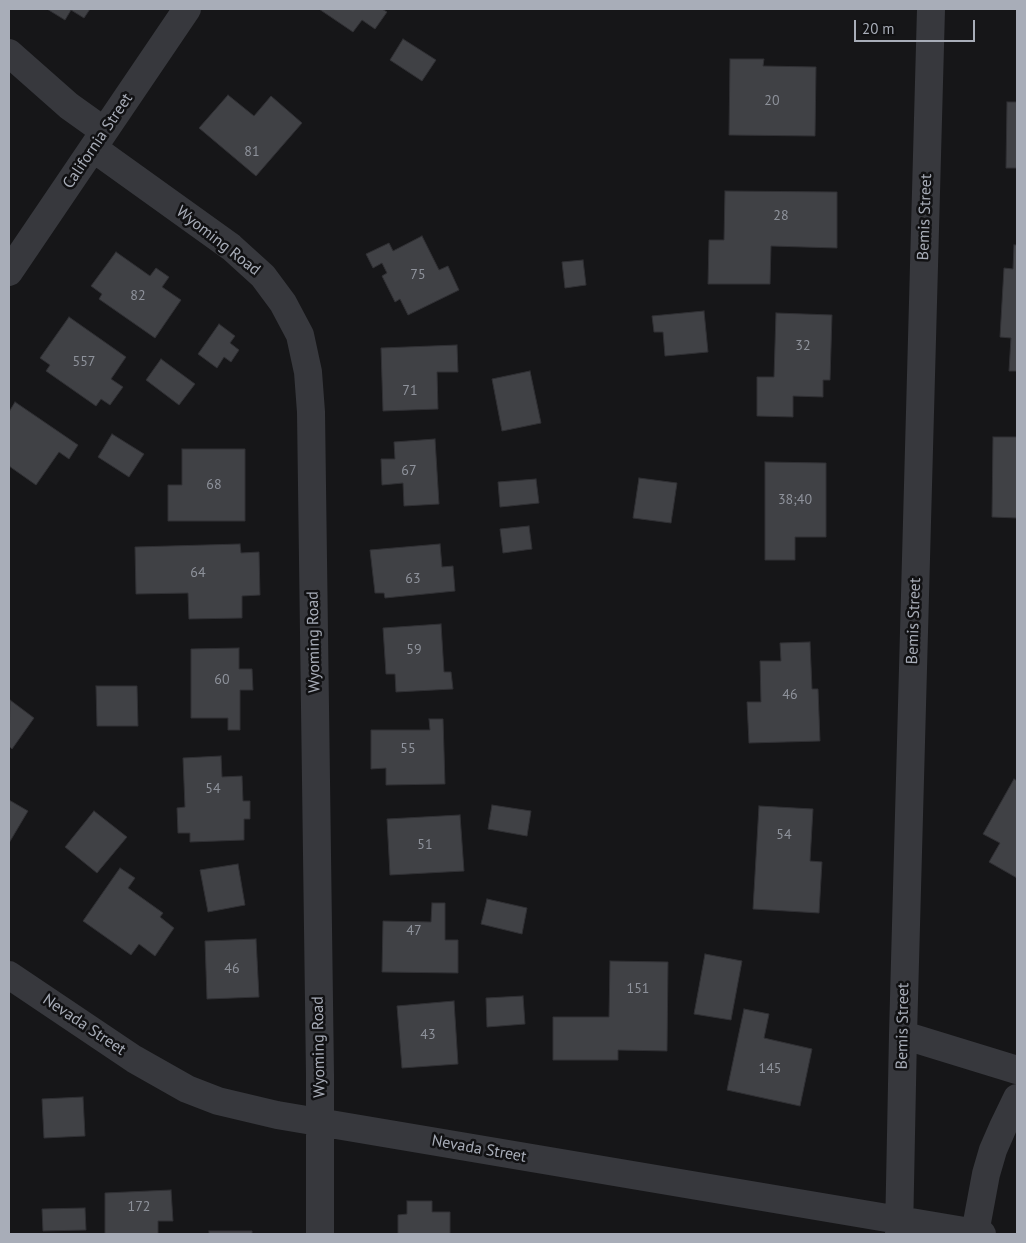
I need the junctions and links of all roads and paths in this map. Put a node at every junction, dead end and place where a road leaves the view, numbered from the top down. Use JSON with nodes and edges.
{"nodes":[{"id":1,"x":186,"y":9,"type":"edge"},
{"id":2,"x":931,"y":9,"type":"edge"},
{"id":3,"x":9,"y":53,"type":"edge"},
{"id":4,"x":98,"y":139,"type":"junction"},
{"id":5,"x":9,"y":272,"type":"edge"},
{"id":6,"x":9,"y":975,"type":"edge"},
{"id":7,"x":902,"y":1035,"type":"junction"},
{"id":8,"x":1017,"y":1070,"type":"edge"},
{"id":9,"x":1017,"y":1098,"type":"edge"},
{"id":10,"x":320,"y":1123,"type":"junction"},
{"id":11,"x":899,"y":1227,"type":"edge"},
{"id":12,"x":320,"y":1234,"type":"edge"},
{"id":13,"x":978,"y":1234,"type":"edge"}],
"edges":[{"from":1,"to":4,"type":"street","name":"California Street"},
{"from":2,"to":7,"type":"street","name":"Bemis Street"},
{"from":3,"to":4,"type":"street","name":"Wyoming Road"},
{"from":4,"to":5,"type":"street","name":"California Street"},
{"from":4,"to":10,"type":"street","name":"Wyoming Road"},
{"from":6,"to":10,"type":"street","name":"Nevada Street"},
{"from":7,"to":8,"type":"street"},
{"from":7,"to":11,"type":"street","name":"Bemis Street"},
{"from":9,"to":13,"type":"street"},
{"from":10,"to":11,"type":"street","name":"Nevada Street"},
{"from":10,"to":12,"type":"street","name":"Wyoming Road"},
{"from":11,"to":13,"type":"street","name":"Nevada Street"}]}
